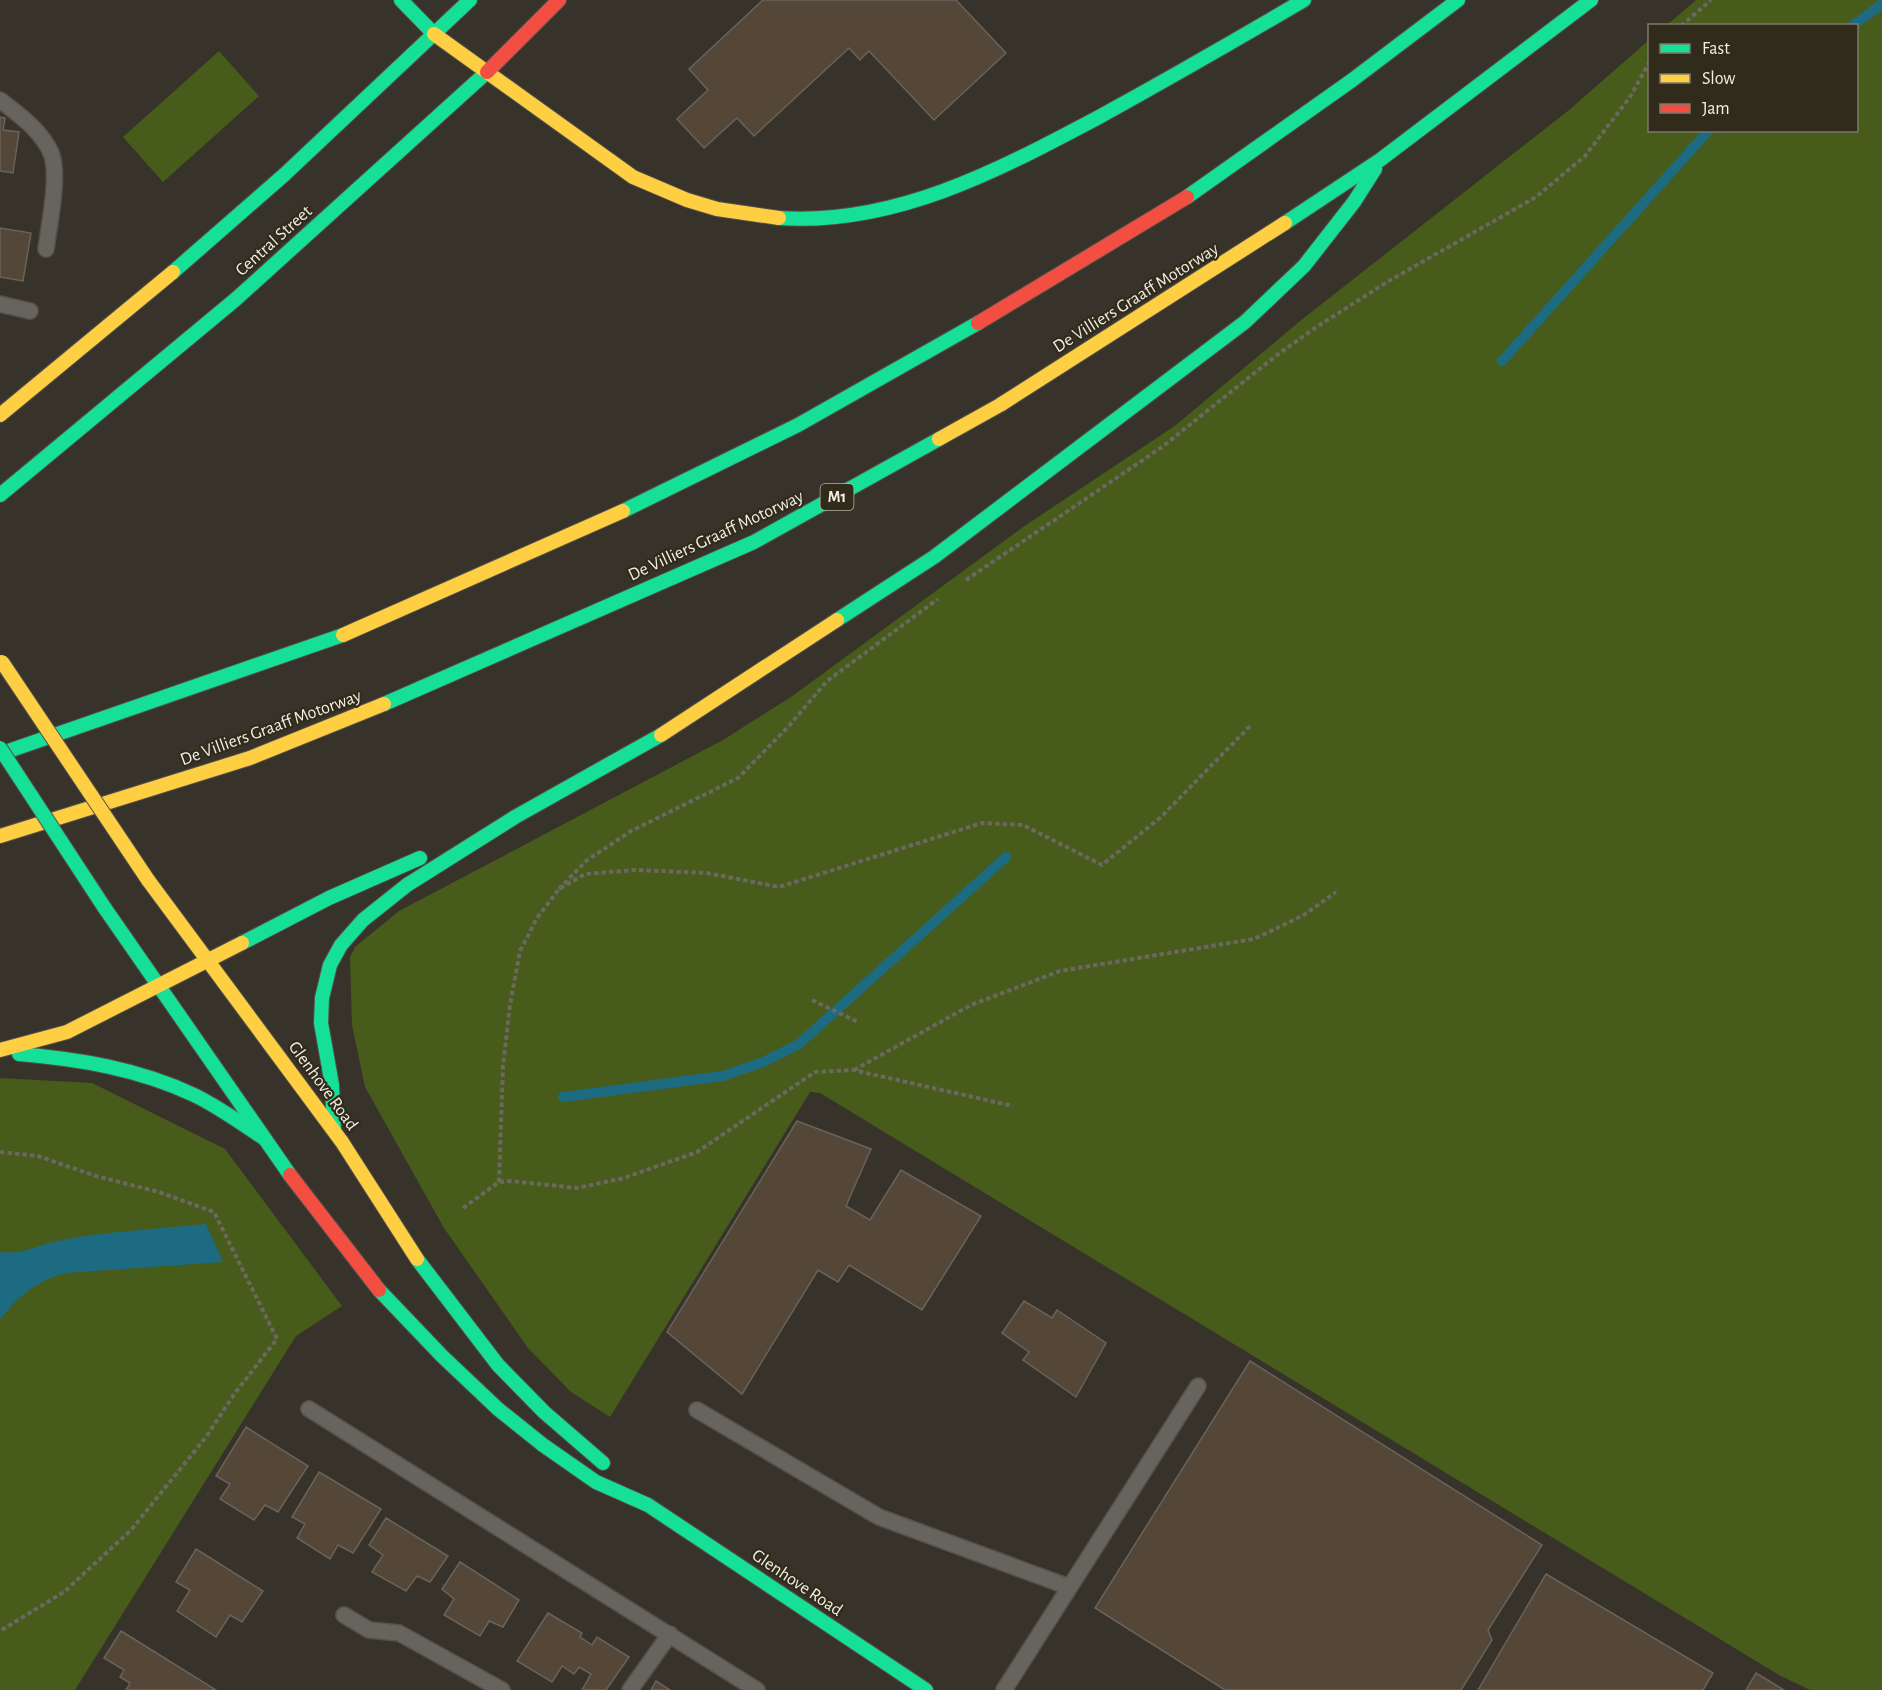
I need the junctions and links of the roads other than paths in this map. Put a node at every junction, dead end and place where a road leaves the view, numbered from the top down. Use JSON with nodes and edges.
{"nodes":[{"id":1,"x":401,"y":0,"type":"edge"},
{"id":2,"x":470,"y":0,"type":"edge"},
{"id":3,"x":559,"y":0,"type":"edge"},
{"id":4,"x":1304,"y":0,"type":"edge"},
{"id":5,"x":1458,"y":0,"type":"edge"},
{"id":6,"x":1591,"y":0,"type":"edge"},
{"id":7,"x":434,"y":34,"type":"junction"},
{"id":8,"x":486,"y":73,"type":"junction"},
{"id":9,"x":0,"y":100,"type":"edge"},
{"id":10,"x":1380,"y":160,"type":"junction"},
{"id":11,"x":46,"y":249,"type":"dead end"},
{"id":12,"x":0,"y":304,"type":"edge"},
{"id":13,"x":30,"y":311,"type":"dead end"},
{"id":14,"x":0,"y":415,"type":"edge"},
{"id":15,"x":0,"y":495,"type":"edge"},
{"id":16,"x":1,"y":661,"type":"edge"},
{"id":17,"x":0,"y":748,"type":"edge"},
{"id":18,"x":0,"y":754,"type":"edge"},
{"id":19,"x":515,"y":817,"type":"junction"},
{"id":20,"x":0,"y":836,"type":"edge"},
{"id":21,"x":209,"y":959,"type":"junction"},
{"id":22,"x":157,"y":985,"type":"junction"},
{"id":23,"x":0,"y":1052,"type":"edge"},
{"id":24,"x":338,"y":1136,"type":"junction"},
{"id":25,"x":266,"y":1139,"type":"junction"},
{"id":26,"x":1198,"y":1386,"type":"dead end"},
{"id":27,"x":309,"y":1409,"type":"dead end"},
{"id":28,"x":697,"y":1410,"type":"dead end"},
{"id":29,"x":648,"y":1505,"type":"junction"},
{"id":30,"x":1069,"y":1587,"type":"junction"},
{"id":31,"x":344,"y":1615,"type":"dead end"},
{"id":32,"x":670,"y":1634,"type":"junction"},
{"id":33,"x":502,"y":1690,"type":"edge"},
{"id":34,"x":630,"y":1690,"type":"edge"},
{"id":35,"x":757,"y":1690,"type":"edge"},
{"id":36,"x":926,"y":1690,"type":"edge"},
{"id":37,"x":1004,"y":1690,"type":"edge"}],
"edges":[{"from":1,"to":7,"type":"main road"},
{"from":2,"to":7,"type":"main road"},
{"from":3,"to":8,"type":"main road","name":"Central Street"},
{"from":4,"to":8,"type":"main road"},
{"from":5,"to":18,"type":"main road"},
{"from":6,"to":10,"type":"main road","name":"De Villiers Graaff Motorway","number":"M1"},
{"from":7,"to":8,"type":"main road"},
{"from":7,"to":14,"type":"main road"},
{"from":8,"to":15,"type":"main road","name":"Central Street"},
{"from":9,"to":11,"type":"lane"},
{"from":10,"to":19,"type":"main road"},
{"from":10,"to":20,"type":"main road","name":"De Villiers Graaff Motorway","number":"M1"},
{"from":12,"to":13,"type":"lane"},
{"from":16,"to":21,"type":"main road","name":"Glenhove Road","bridge":true},
{"from":17,"to":22,"type":"main road","name":"Glenhove Road","bridge":true},
{"from":19,"to":21,"type":"main road"},
{"from":19,"to":24,"type":"main road"},
{"from":21,"to":22,"type":"main road"},
{"from":21,"to":24,"type":"main road","name":"Glenhove Road"},
{"from":22,"to":23,"type":"main road"},
{"from":22,"to":25,"type":"main road","name":"Glenhove Road"},
{"from":23,"to":25,"type":"main road"},
{"from":24,"to":29,"type":"main road","name":"Glenhove Road","bridge":true},
{"from":25,"to":29,"type":"main road","name":"Glenhove Road","bridge":true},
{"from":26,"to":30,"type":"lane"},
{"from":27,"to":32,"type":"lane"},
{"from":28,"to":30,"type":"lane"},
{"from":29,"to":36,"type":"main road","name":"Glenhove Road"},
{"from":30,"to":37,"type":"lane"},
{"from":31,"to":33,"type":"lane"},
{"from":32,"to":34,"type":"lane"},
{"from":32,"to":35,"type":"lane"}]}
